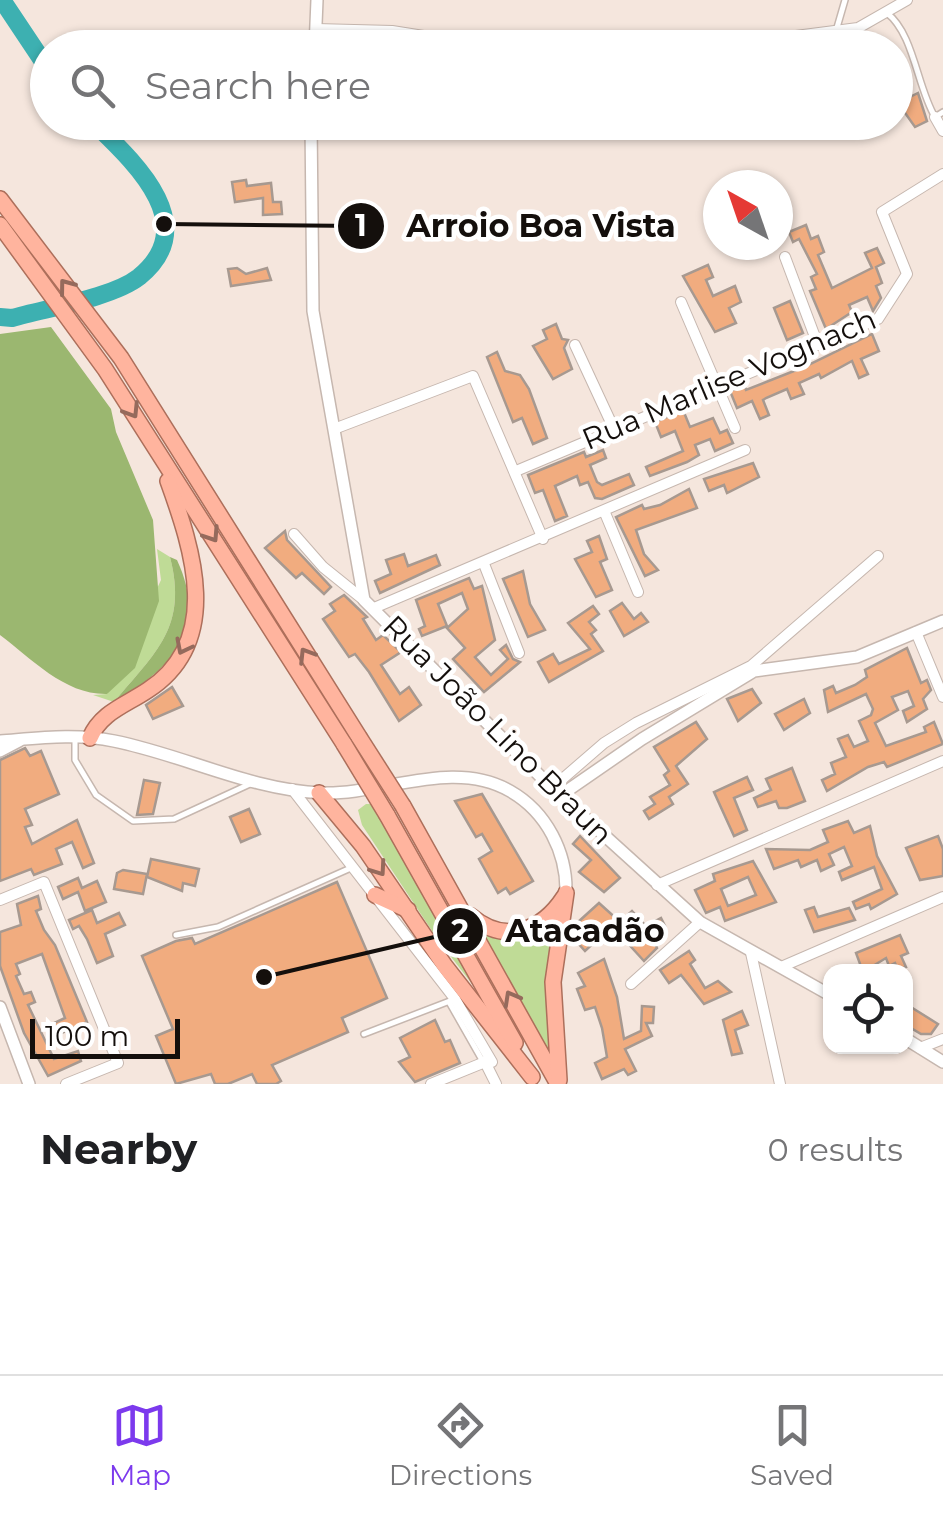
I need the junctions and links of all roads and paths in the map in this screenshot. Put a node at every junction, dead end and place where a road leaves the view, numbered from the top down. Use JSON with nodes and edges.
{"nodes":[{"id":1,"x":317,"y":0,"type":"edge"},
{"id":2,"x":845,"y":0,"type":"edge"},
{"id":3,"x":907,"y":0,"type":"edge"},
{"id":4,"x":887,"y":13,"type":"junction"},
{"id":5,"x":316,"y":29,"type":"joint"},
{"id":6,"x":354,"y":30,"type":"edge"},
{"id":7,"x":837,"y":30,"type":"edge"},
{"id":8,"x":847,"y":30,"type":"edge"},
{"id":9,"x":902,"y":30,"type":"edge"},
{"id":10,"x":913,"y":66,"type":"edge"},
{"id":11,"x":939,"y":114,"type":"edge"},
{"id":12,"x":943,"y":132,"type":"edge"},
{"id":13,"x":312,"y":140,"type":"edge"},
{"id":14,"x":943,"y":174,"type":"edge"},
{"id":15,"x":0,"y":200,"type":"edge"},
{"id":16,"x":874,"y":200,"type":"dead end"},
{"id":17,"x":882,"y":212,"type":"junction"},
{"id":18,"x":5,"y":219,"type":"edge"},
{"id":19,"x":785,"y":260,"type":"edge"},
{"id":20,"x":681,"y":302,"type":"dead end"},
{"id":21,"x":575,"y":344,"type":"dead end"},
{"id":22,"x":818,"y":344,"type":"junction"},
{"id":23,"x":716,"y":386,"type":"junction"},
{"id":24,"x":735,"y":428,"type":"dead end"},
{"id":25,"x":334,"y":429,"type":"junction"},
{"id":26,"x":614,"y":429,"type":"junction"},
{"id":27,"x":745,"y":450,"type":"dead end"},
{"id":28,"x":159,"y":454,"type":"junction"},
{"id":29,"x":516,"y":470,"type":"junction"},
{"id":30,"x":605,"y":514,"type":"junction"},
{"id":31,"x":294,"y":534,"type":"dead end"},
{"id":32,"x":543,"y":539,"type":"junction"},
{"id":33,"x":878,"y":556,"type":"dead end"},
{"id":34,"x":484,"y":564,"type":"junction"},
{"id":35,"x":638,"y":592,"type":"dead end"},
{"id":36,"x":369,"y":604,"type":"junction"},
{"id":37,"x":943,"y":621,"type":"edge"},
{"id":38,"x":916,"y":632,"type":"junction"},
{"id":39,"x":519,"y":653,"type":"dead end"},
{"id":40,"x":753,"y":668,"type":"junction"},
{"id":41,"x":943,"y":697,"type":"edge"},
{"id":42,"x":83,"y":737,"type":"junction"},
{"id":43,"x":23,"y":739,"type":"junction"},
{"id":44,"x":0,"y":741,"type":"edge"},
{"id":45,"x":351,"y":741,"type":"junction"},
{"id":46,"x":0,"y":751,"type":"edge"},
{"id":47,"x":943,"y":761,"type":"edge"},
{"id":48,"x":254,"y":781,"type":"junction"},
{"id":49,"x":292,"y":789,"type":"junction"},
{"id":50,"x":557,"y":791,"type":"junction"},
{"id":51,"x":318,"y":793,"type":"junction"},
{"id":52,"x":356,"y":866,"type":"junction"},
{"id":53,"x":657,"y":885,"type":"junction"},
{"id":54,"x":566,"y":894,"type":"junction"},
{"id":55,"x":375,"y":895,"type":"junction"},
{"id":56,"x":943,"y":897,"type":"edge"},
{"id":57,"x":0,"y":900,"type":"edge"},
{"id":58,"x":409,"y":910,"type":"junction"},
{"id":59,"x":464,"y":910,"type":"junction"},
{"id":60,"x":700,"y":922,"type":"junction"},
{"id":61,"x":176,"y":935,"type":"dead end"},
{"id":62,"x":751,"y":953,"type":"junction"},
{"id":63,"x":781,"y":967,"type":"junction"},
{"id":64,"x":631,"y":984,"type":"dead end"},
{"id":65,"x":823,"y":991,"type":"edge"},
{"id":66,"x":452,"y":1001,"type":"junction"},
{"id":67,"x":0,"y":1007,"type":"edge"},
{"id":68,"x":364,"y":1034,"type":"dead end"},
{"id":69,"x":943,"y":1038,"type":"edge"},
{"id":70,"x":913,"y":1044,"type":"edge"},
{"id":71,"x":920,"y":1048,"type":"junction"},
{"id":72,"x":485,"y":1059,"type":"junction"},
{"id":73,"x":943,"y":1062,"type":"edge"},
{"id":74,"x":534,"y":1080,"type":"edge"},
{"id":75,"x":29,"y":1084,"type":"edge"},
{"id":76,"x":66,"y":1084,"type":"edge"},
{"id":77,"x":431,"y":1084,"type":"edge"},
{"id":78,"x":496,"y":1084,"type":"edge"},
{"id":79,"x":559,"y":1084,"type":"edge"},
{"id":80,"x":780,"y":1084,"type":"edge"}],
"edges":[{"from":1,"to":5,"type":"street"},
{"from":2,"to":7,"type":"lane"},
{"from":3,"to":4,"type":"street"},
{"from":4,"to":8,"type":"street"},
{"from":4,"to":9,"type":"lane"},
{"from":5,"to":6,"type":"street"},
{"from":10,"to":11,"type":"lane"},
{"from":11,"to":12,"type":"street"},
{"from":13,"to":25,"type":"street","name":"Rua João Lino Braun"},
{"from":14,"to":17,"type":"street"},
{"from":15,"to":18,"type":"highway"},
{"from":16,"to":17,"type":"street"},
{"from":17,"to":22,"type":"street","name":"Rua Marlise Vognach"},
{"from":18,"to":28,"type":"highway","one_way":true},
{"from":45,"to":18,"type":"highway","one_way":true},
{"from":19,"to":22,"type":"street"},
{"from":20,"to":23,"type":"street"},
{"from":21,"to":26,"type":"street"},
{"from":22,"to":23,"type":"street","name":"Rua Marlise Vognach"},
{"from":23,"to":24,"type":"street"},
{"from":23,"to":26,"type":"street","name":"Rua Marlise Vognach"},
{"from":25,"to":29,"type":"street"},
{"from":25,"to":36,"type":"street","name":"Rua João Lino Braun"},
{"from":26,"to":29,"type":"street","name":"Rua Marlise Vognach"},
{"from":27,"to":30,"type":"street"},
{"from":28,"to":42,"type":"highway","one_way":true},
{"from":28,"to":45,"type":"highway","one_way":true},
{"from":29,"to":32,"type":"street"},
{"from":30,"to":32,"type":"street"},
{"from":30,"to":35,"type":"street"},
{"from":31,"to":36,"type":"street"},
{"from":32,"to":34,"type":"street"},
{"from":33,"to":40,"type":"street"},
{"from":34,"to":36,"type":"street"},
{"from":34,"to":39,"type":"street"},
{"from":36,"to":50,"type":"street","name":"Rua João Lino Braun"},
{"from":37,"to":38,"type":"street"},
{"from":38,"to":40,"type":"street"},
{"from":38,"to":41,"type":"street"},
{"from":40,"to":50,"type":"street"},
{"from":42,"to":43,"type":"street"},
{"from":42,"to":48,"type":"street"},
{"from":42,"to":48,"type":"lane"},
{"from":43,"to":44,"type":"street"},
{"from":43,"to":46,"type":"street"},
{"from":45,"to":59,"type":"highway","bridge":true},
{"from":45,"to":74,"type":"highway","bridge":true},
{"from":47,"to":53,"type":"street"},
{"from":48,"to":49,"type":"street"},
{"from":49,"to":51,"type":"street"},
{"from":49,"to":52,"type":"street"},
{"from":50,"to":53,"type":"street","name":"Rua João Lino Braun"},
{"from":51,"to":54,"type":"street"},
{"from":51,"to":58,"type":"highway","one_way":true},
{"from":52,"to":55,"type":"street"},
{"from":52,"to":61,"type":"lane"},
{"from":53,"to":60,"type":"street","name":"Rua João Lino Braun"},
{"from":54,"to":59,"type":"highway"},
{"from":54,"to":79,"type":"highway"},
{"from":55,"to":58,"type":"highway"},
{"from":55,"to":66,"type":"street"},
{"from":56,"to":63,"type":"street"},
{"from":57,"to":76,"type":"street"},
{"from":58,"to":74,"type":"highway"},
{"from":79,"to":59,"type":"highway","one_way":true},
{"from":60,"to":62,"type":"street","name":"Rua João Lino Braun"},
{"from":60,"to":64,"type":"street"},
{"from":62,"to":63,"type":"street","name":"Rua João Lino Braun"},
{"from":62,"to":80,"type":"street"},
{"from":63,"to":65,"type":"street","name":"Rua João Lino Braun"},
{"from":66,"to":68,"type":"lane"},
{"from":66,"to":72,"type":"street"},
{"from":67,"to":75,"type":"street"},
{"from":69,"to":71,"type":"street"},
{"from":70,"to":71,"type":"street"},
{"from":71,"to":73,"type":"street"},
{"from":72,"to":77,"type":"street"},
{"from":72,"to":78,"type":"street"}]}
